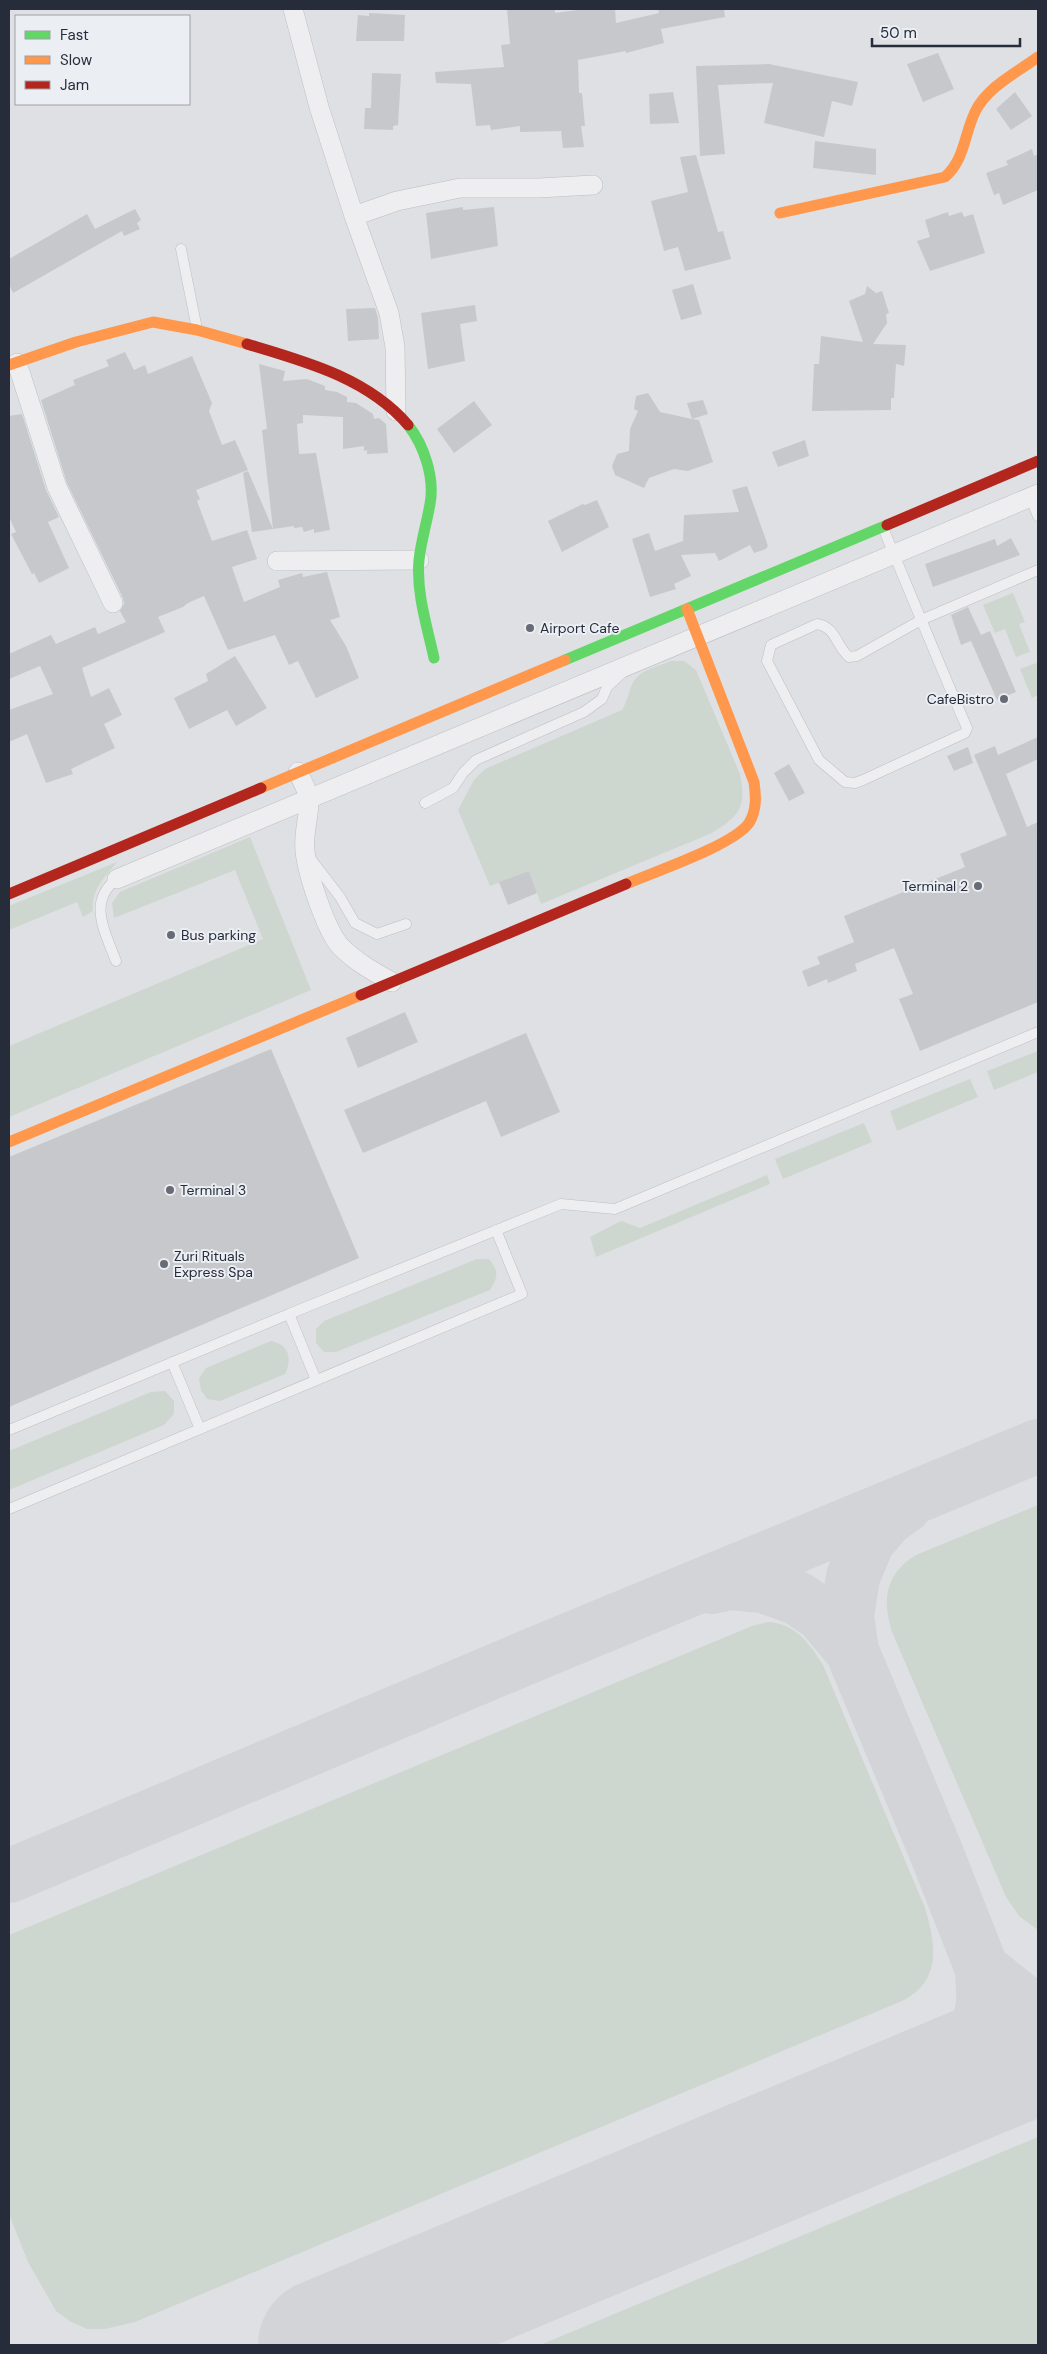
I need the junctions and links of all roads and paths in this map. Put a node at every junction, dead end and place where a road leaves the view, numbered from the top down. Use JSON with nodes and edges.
{"nodes":[{"id":1,"x":293,"y":9,"type":"edge"},
{"id":2,"x":1038,"y":57,"type":"edge"},
{"id":3,"x":593,"y":185,"type":"dead end"},
{"id":4,"x":780,"y":213,"type":"dead end"},
{"id":5,"x":354,"y":216,"type":"junction"},
{"id":6,"x":181,"y":249,"type":"dead end"},
{"id":7,"x":197,"y":330,"type":"junction"},
{"id":8,"x":13,"y":364,"type":"edge"},
{"id":9,"x":396,"y":410,"type":"junction"},
{"id":10,"x":1038,"y":461,"type":"edge"},
{"id":11,"x":1034,"y":495,"type":"edge"},
{"id":12,"x":1038,"y":516,"type":"edge"},
{"id":13,"x":882,"y":526,"type":"junction"},
{"id":14,"x":894,"y":555,"type":"junction"},
{"id":15,"x":420,"y":560,"type":"junction"},
{"id":16,"x":277,"y":561,"type":"dead end"},
{"id":17,"x":1038,"y":570,"type":"edge"},
{"id":18,"x":113,"y":603,"type":"dead end"},
{"id":19,"x":687,"y":608,"type":"junction"},
{"id":20,"x":921,"y":620,"type":"junction"},
{"id":21,"x":698,"y":637,"type":"junction"},
{"id":22,"x":434,"y":658,"type":"dead end"},
{"id":23,"x":631,"y":665,"type":"junction"},
{"id":24,"x":298,"y":772,"type":"junction"},
{"id":25,"x":309,"y":800,"type":"junction"},
{"id":26,"x":425,"y":803,"type":"dead end"},
{"id":27,"x":305,"y":850,"type":"junction"},
{"id":28,"x":117,"y":879,"type":"joint"},
{"id":29,"x":9,"y":894,"type":"edge"},
{"id":30,"x":406,"y":924,"type":"dead end"},
{"id":31,"x":116,"y":961,"type":"dead end"},
{"id":32,"x":392,"y":982,"type":"junction"},
{"id":33,"x":1038,"y":1032,"type":"edge"},
{"id":34,"x":9,"y":1142,"type":"edge"},
{"id":35,"x":496,"y":1230,"type":"junction"},
{"id":36,"x":289,"y":1314,"type":"junction"},
{"id":37,"x":172,"y":1362,"type":"junction"},
{"id":38,"x":316,"y":1380,"type":"junction"},
{"id":39,"x":200,"y":1429,"type":"junction"},
{"id":40,"x":9,"y":1430,"type":"edge"},
{"id":41,"x":9,"y":1509,"type":"edge"}],
"edges":[{"from":1,"to":5,"type":"street"},
{"from":2,"to":4,"type":"street"},
{"from":3,"to":5,"type":"street"},
{"from":5,"to":9,"type":"street"},
{"from":6,"to":7,"type":"lane"},
{"from":7,"to":8,"type":"street"},
{"from":7,"to":9,"type":"street"},
{"from":8,"to":18,"type":"street"},
{"from":9,"to":15,"type":"street"},
{"from":10,"to":13,"type":"street"},
{"from":11,"to":12,"type":"lane"},
{"from":11,"to":14,"type":"street"},
{"from":13,"to":14,"type":"lane"},
{"from":13,"to":19,"type":"street"},
{"from":14,"to":20,"type":"lane"},
{"from":14,"to":21,"type":"street"},
{"from":15,"to":16,"type":"street"},
{"from":15,"to":22,"type":"street"},
{"from":17,"to":20,"type":"lane"},
{"from":19,"to":21,"type":"street"},
{"from":19,"to":24,"type":"street"},
{"from":20,"to":20,"type":"lane"},
{"from":21,"to":23,"type":"street"},
{"from":21,"to":32,"type":"street"},
{"from":23,"to":25,"type":"street"},
{"from":23,"to":26,"type":"lane"},
{"from":24,"to":25,"type":"street"},
{"from":24,"to":29,"type":"street"},
{"from":25,"to":27,"type":"street"},
{"from":25,"to":28,"type":"street"},
{"from":27,"to":30,"type":"lane"},
{"from":27,"to":32,"type":"street"},
{"from":28,"to":31,"type":"lane"},
{"from":32,"to":34,"type":"street"},
{"from":33,"to":35,"type":"lane"},
{"from":35,"to":36,"type":"lane"},
{"from":35,"to":38,"type":"lane"},
{"from":36,"to":37,"type":"lane"},
{"from":36,"to":38,"type":"lane"},
{"from":37,"to":39,"type":"lane"},
{"from":37,"to":40,"type":"lane"},
{"from":38,"to":39,"type":"lane"},
{"from":39,"to":41,"type":"lane"}]}
